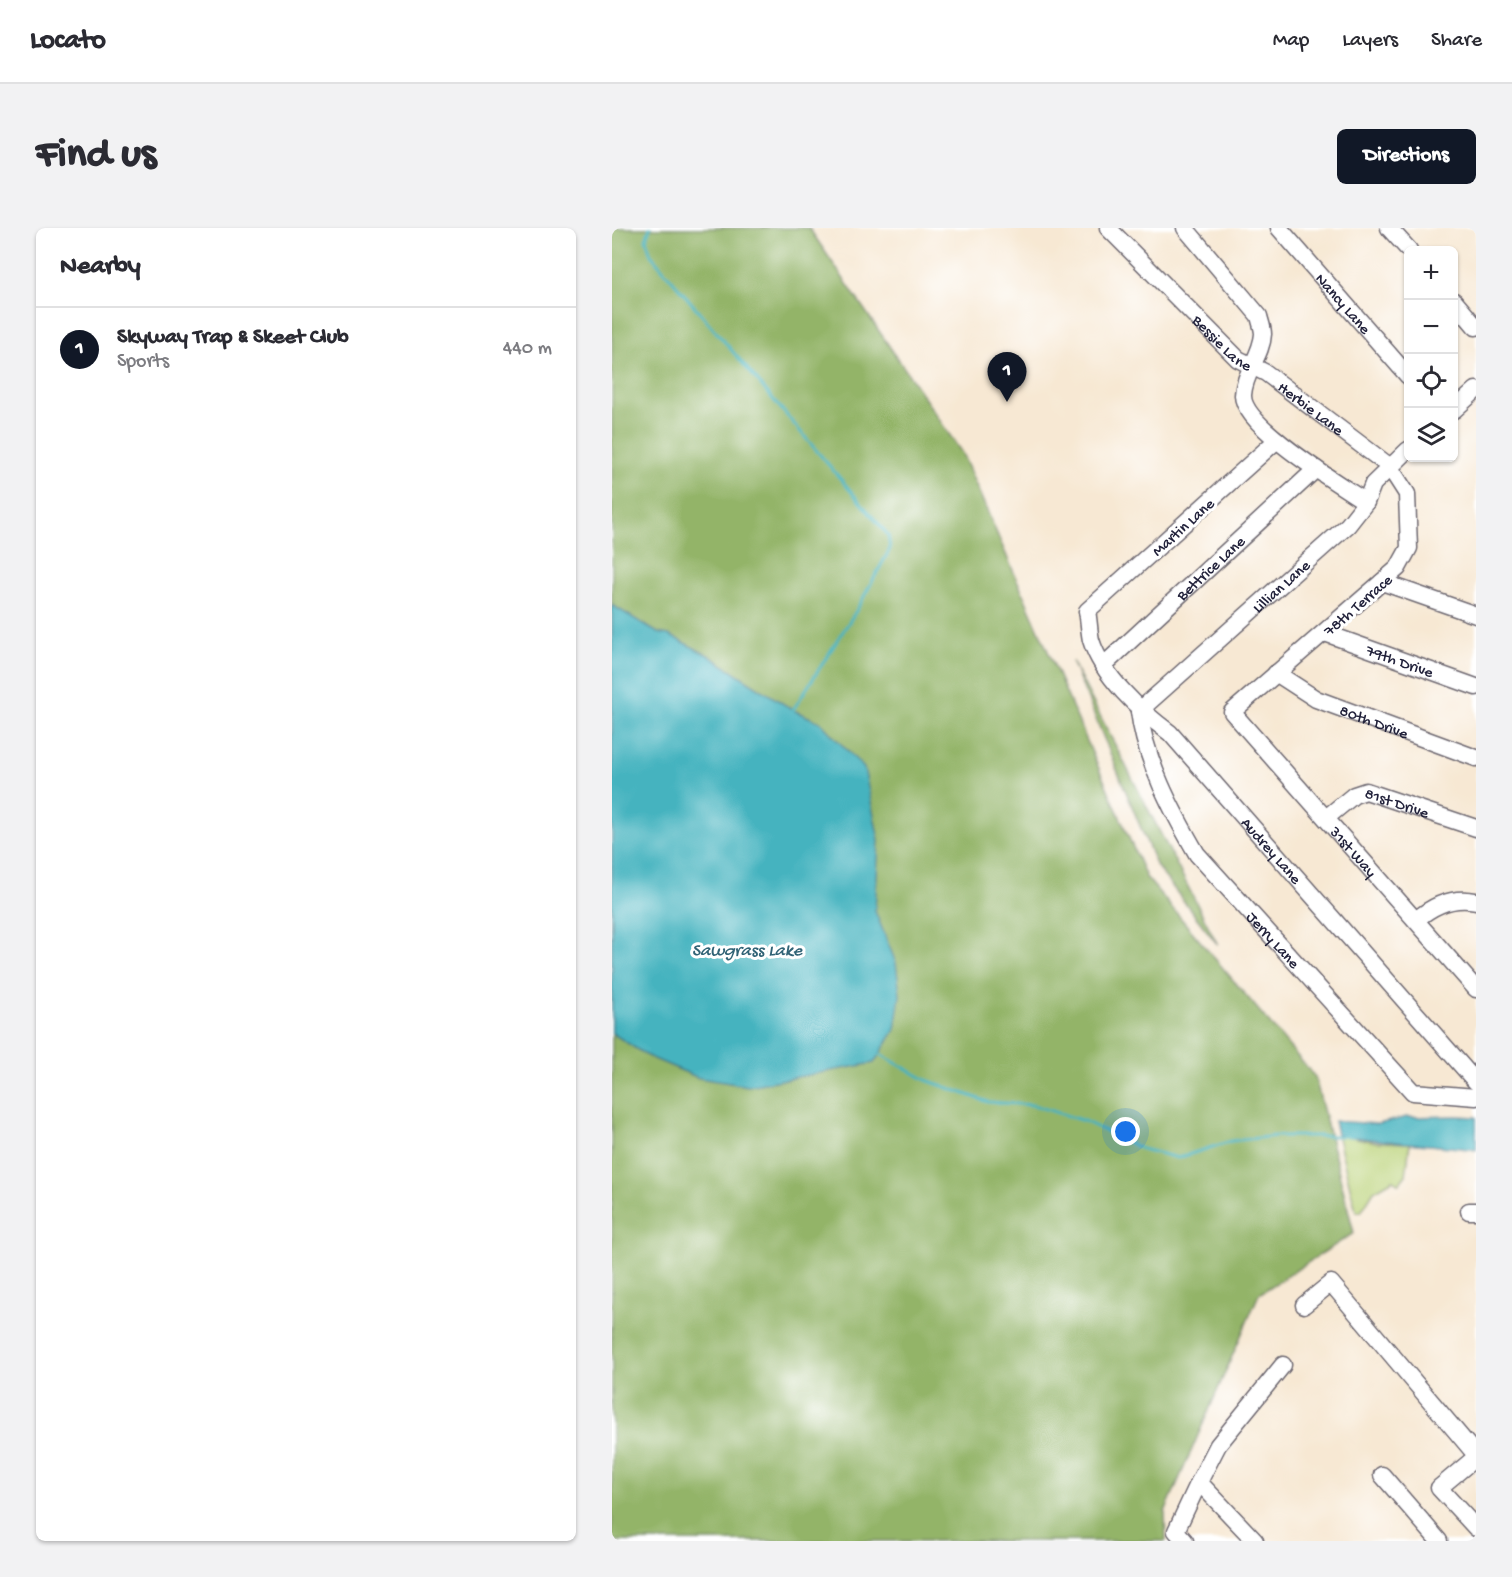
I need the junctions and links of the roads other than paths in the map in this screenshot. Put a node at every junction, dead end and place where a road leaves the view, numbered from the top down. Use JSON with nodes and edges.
{"nodes":[{"id":1,"x":1108,"y":228,"type":"edge"},
{"id":2,"x":1185,"y":228,"type":"edge"},
{"id":3,"x":1279,"y":228,"type":"edge"},
{"id":4,"x":1389,"y":228,"type":"edge"},
{"id":5,"x":1405,"y":246,"type":"edge"},
{"id":6,"x":1458,"y":306,"type":"edge"},
{"id":7,"x":1476,"y":327,"type":"edge"},
{"id":8,"x":1251,"y":366,"type":"junction"},
{"id":9,"x":1404,"y":371,"type":"edge"},
{"id":10,"x":1476,"y":390,"type":"edge"},
{"id":11,"x":1456,"y":408,"type":"edge"},
{"id":12,"x":1277,"y":440,"type":"junction"},
{"id":13,"x":1404,"y":453,"type":"edge"},
{"id":14,"x":1389,"y":466,"type":"junction"},
{"id":15,"x":1316,"y":469,"type":"junction"},
{"id":16,"x":1366,"y":502,"type":"junction"},
{"id":17,"x":1382,"y":582,"type":"junction"},
{"id":18,"x":1087,"y":611,"type":"joint"},
{"id":19,"x":1476,"y":615,"type":"edge"},
{"id":20,"x":1324,"y":633,"type":"junction"},
{"id":21,"x":1104,"y":664,"type":"junction"},
{"id":22,"x":1276,"y":673,"type":"junction"},
{"id":23,"x":1476,"y":687,"type":"edge"},
{"id":24,"x":1139,"y":711,"type":"junction"},
{"id":25,"x":1232,"y":712,"type":"joint"},
{"id":26,"x":1476,"y":758,"type":"edge"},
{"id":27,"x":1326,"y":818,"type":"junction"},
{"id":28,"x":1476,"y":828,"type":"edge"},
{"id":29,"x":1476,"y":901,"type":"edge"},
{"id":30,"x":1416,"y":920,"type":"junction"},
{"id":31,"x":1476,"y":989,"type":"edge"},
{"id":32,"x":1476,"y":1082,"type":"edge"},
{"id":33,"x":1476,"y":1097,"type":"edge"},
{"id":34,"x":1304,"y":1305,"type":"dead end"},
{"id":35,"x":1283,"y":1365,"type":"dead end"},
{"id":36,"x":1476,"y":1456,"type":"edge"},
{"id":37,"x":1382,"y":1475,"type":"dead end"},
{"id":38,"x":1199,"y":1482,"type":"junction"},
{"id":39,"x":1476,"y":1528,"type":"edge"},
{"id":40,"x":1185,"y":1541,"type":"edge"},
{"id":41,"x":1256,"y":1541,"type":"edge"},
{"id":42,"x":1439,"y":1541,"type":"edge"}],
"edges":[{"from":1,"to":8,"type":"street","name":"Bessie Lane"},
{"from":2,"to":8,"type":"street"},
{"from":3,"to":9,"type":"street","name":"Nancy Lane"},
{"from":4,"to":5,"type":"street"},
{"from":6,"to":7,"type":"street"},
{"from":8,"to":12,"type":"street","name":"Bessie Lane"},
{"from":8,"to":14,"type":"street","name":"Herbie Lane"},
{"from":10,"to":11,"type":"street"},
{"from":12,"to":15,"type":"street","name":"Bessie Lane"},
{"from":12,"to":18,"type":"street","name":"Martin Lane"},
{"from":13,"to":14,"type":"street","name":"Lillian Lane"},
{"from":14,"to":16,"type":"street","name":"Lillian Lane"},
{"from":14,"to":17,"type":"street","name":"78th Terrace"},
{"from":15,"to":16,"type":"street","name":"Bessie Lane"},
{"from":15,"to":21,"type":"street","name":"Bettrice Lane"},
{"from":16,"to":24,"type":"street","name":"Lillian Lane"},
{"from":17,"to":19,"type":"street"},
{"from":17,"to":20,"type":"street","name":"78th Terrace"},
{"from":18,"to":21,"type":"street","name":"Audrey Lane"},
{"from":20,"to":22,"type":"street","name":"78th Terrace"},
{"from":20,"to":23,"type":"street","name":"79th Drive"},
{"from":21,"to":24,"type":"street","name":"Audrey Lane"},
{"from":22,"to":25,"type":"street","name":"78th Terrace"},
{"from":22,"to":26,"type":"street","name":"80th Drive"},
{"from":24,"to":32,"type":"street","name":"Audrey Lane"},
{"from":24,"to":33,"type":"street","name":"Jerry Lane"},
{"from":25,"to":27,"type":"street","name":"31st Way"},
{"from":27,"to":28,"type":"street","name":"81st Drive"},
{"from":27,"to":30,"type":"street","name":"31st Way"},
{"from":29,"to":30,"type":"street"},
{"from":30,"to":31,"type":"street","name":"31st Way"},
{"from":34,"to":36,"type":"street"},
{"from":35,"to":38,"type":"street"},
{"from":36,"to":39,"type":"street"},
{"from":37,"to":42,"type":"street"},
{"from":38,"to":40,"type":"street"},
{"from":38,"to":41,"type":"street"}]}
